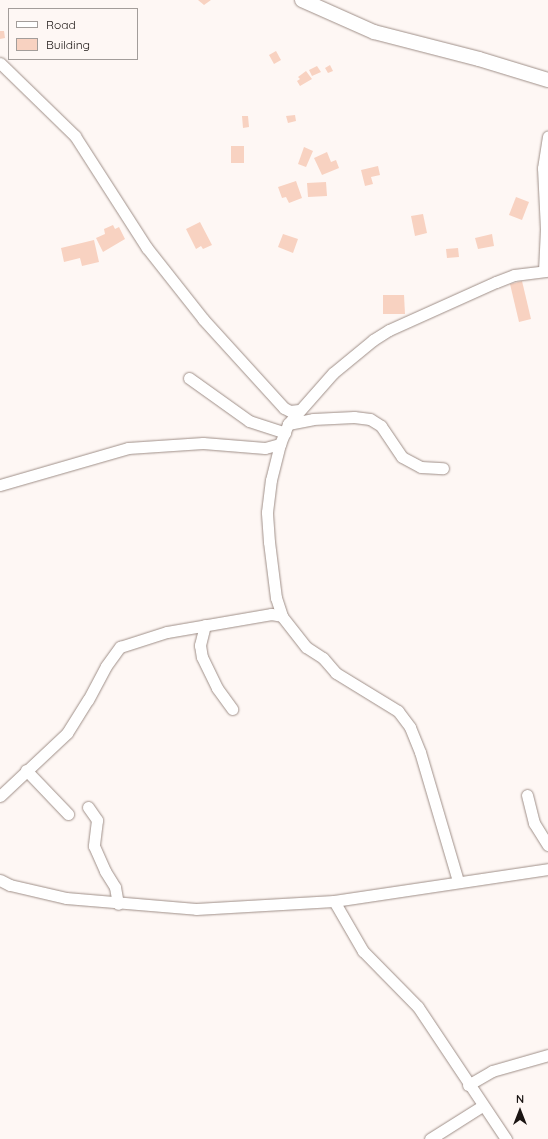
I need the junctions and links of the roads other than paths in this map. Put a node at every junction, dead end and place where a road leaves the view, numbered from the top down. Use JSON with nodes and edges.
{"nodes":[{"id":1,"x":302,"y":0,"type":"edge"},
{"id":2,"x":0,"y":63,"type":"edge"},
{"id":3,"x":548,"y":80,"type":"edge"},
{"id":4,"x":548,"y":136,"type":"edge"},
{"id":5,"x":546,"y":271,"type":"edge"},
{"id":6,"x":189,"y":378,"type":"dead end"},
{"id":7,"x":299,"y":410,"type":"junction"},
{"id":8,"x":286,"y":428,"type":"junction"},
{"id":9,"x":280,"y":444,"type":"junction"},
{"id":10,"x":443,"y":468,"type":"dead end"},
{"id":11,"x":0,"y":485,"type":"edge"},
{"id":12,"x":282,"y":616,"type":"junction"},
{"id":13,"x":205,"y":625,"type":"junction"},
{"id":14,"x":232,"y":709,"type":"dead end"},
{"id":15,"x":26,"y":770,"type":"junction"},
{"id":16,"x":527,"y":795,"type":"dead end"},
{"id":17,"x":0,"y":796,"type":"edge"},
{"id":18,"x":88,"y":807,"type":"dead end"},
{"id":19,"x":68,"y":814,"type":"dead end"},
{"id":20,"x":548,"y":845,"type":"edge"},
{"id":21,"x":548,"y":869,"type":"edge"},
{"id":22,"x":0,"y":880,"type":"edge"},
{"id":23,"x":458,"y":881,"type":"junction"},
{"id":24,"x":334,"y":901,"type":"junction"},
{"id":25,"x":118,"y":904,"type":"junction"},
{"id":26,"x":548,"y":1055,"type":"edge"},
{"id":27,"x":468,"y":1085,"type":"junction"},
{"id":28,"x":482,"y":1106,"type":"junction"},
{"id":29,"x":430,"y":1139,"type":"edge"},
{"id":30,"x":506,"y":1139,"type":"edge"}],
"edges":[{"from":1,"to":3,"type":"main road"},
{"from":2,"to":7,"type":"street"},
{"from":4,"to":5,"type":"street"},
{"from":5,"to":7,"type":"street"},
{"from":6,"to":8,"type":"street"},
{"from":7,"to":8,"type":"street"},
{"from":8,"to":9,"type":"street"},
{"from":8,"to":10,"type":"street"},
{"from":9,"to":11,"type":"street"},
{"from":9,"to":12,"type":"street"},
{"from":12,"to":13,"type":"street"},
{"from":12,"to":23,"type":"street"},
{"from":13,"to":14,"type":"street"},
{"from":13,"to":15,"type":"street"},
{"from":15,"to":17,"type":"street"},
{"from":15,"to":19,"type":"street"},
{"from":16,"to":20,"type":"street"},
{"from":18,"to":25,"type":"street"},
{"from":21,"to":23,"type":"street"},
{"from":22,"to":25,"type":"street"},
{"from":23,"to":24,"type":"street"},
{"from":24,"to":25,"type":"street"},
{"from":24,"to":27,"type":"street"},
{"from":26,"to":27,"type":"street"},
{"from":27,"to":28,"type":"street"},
{"from":28,"to":29,"type":"street"},
{"from":28,"to":30,"type":"street"}]}
